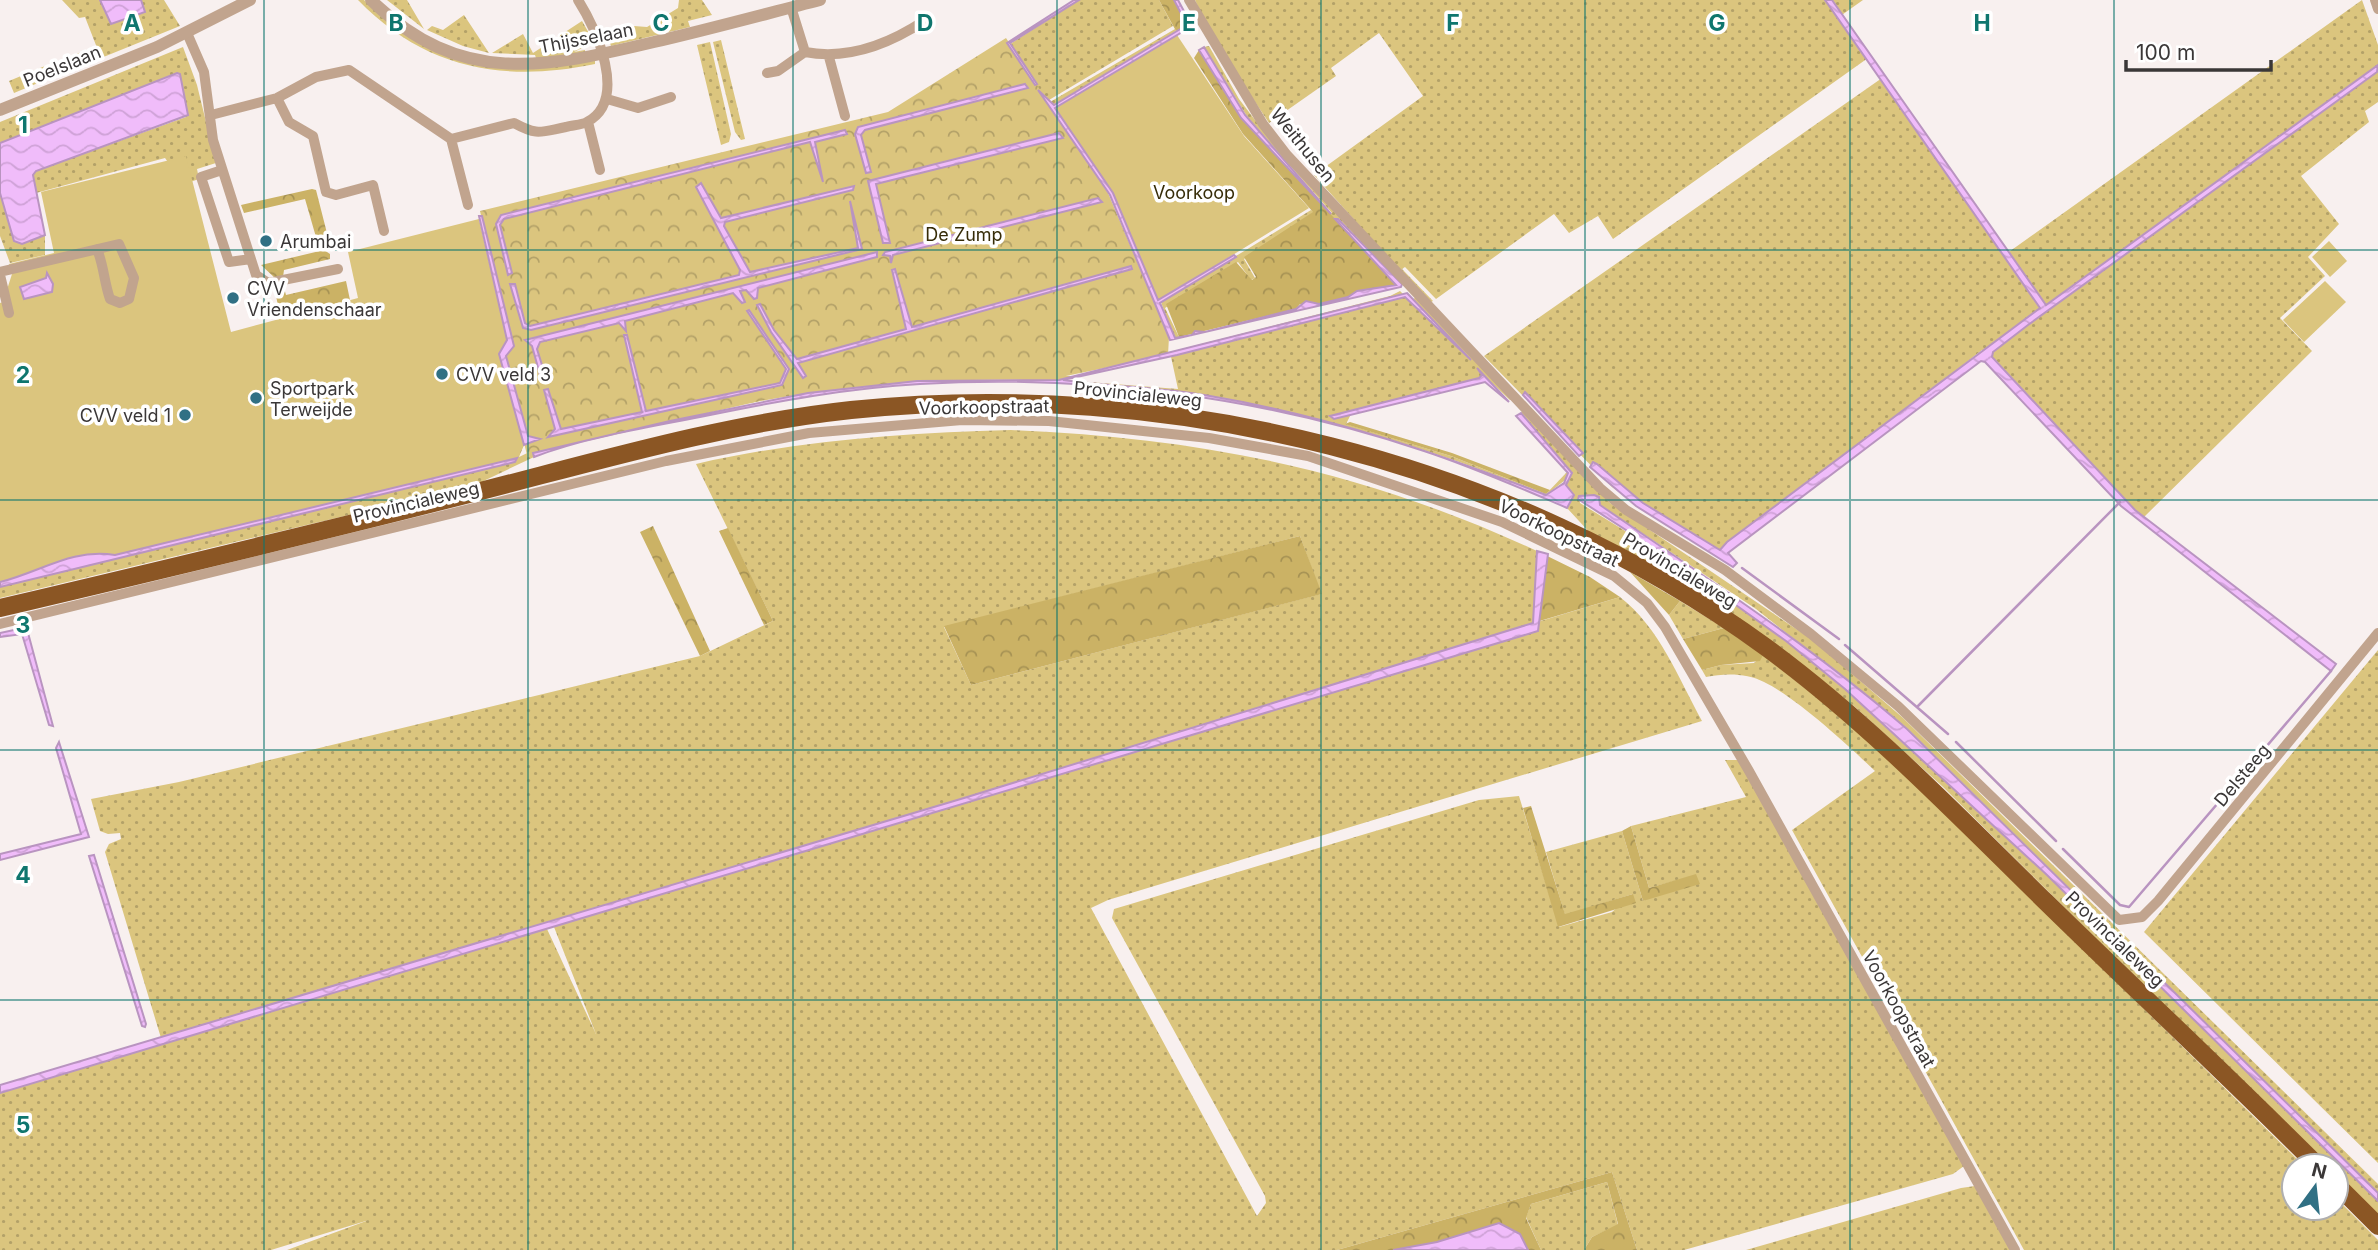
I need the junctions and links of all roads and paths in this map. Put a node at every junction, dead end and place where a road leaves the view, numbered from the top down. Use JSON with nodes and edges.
{"nodes":[{"id":1,"x":250,"y":0,"type":"edge"},
{"id":2,"x":371,"y":0,"type":"edge"},
{"id":3,"x":578,"y":0,"type":"edge"},
{"id":4,"x":820,"y":0,"type":"edge"},
{"id":5,"x":1189,"y":0,"type":"edge"},
{"id":6,"x":2375,"y":0,"type":"edge"},
{"id":7,"x":791,"y":7,"type":"junction"},
{"id":8,"x":2378,"y":9,"type":"edge"},
{"id":9,"x":924,"y":22,"type":"dead end"},
{"id":10,"x":187,"y":33,"type":"junction"},
{"id":11,"x":805,"y":52,"type":"junction"},
{"id":12,"x":601,"y":55,"type":"junction"},
{"id":13,"x":829,"y":57,"type":"junction"},
{"id":14,"x":767,"y":73,"type":"dead end"},
{"id":15,"x":671,"y":97,"type":"dead end"},
{"id":16,"x":277,"y":98,"type":"junction"},
{"id":17,"x":607,"y":99,"type":"junction"},
{"id":18,"x":0,"y":110,"type":"edge"},
{"id":19,"x":211,"y":116,"type":"junction"},
{"id":20,"x":845,"y":116,"type":"dead end"},
{"id":21,"x":588,"y":122,"type":"junction"},
{"id":22,"x":450,"y":139,"type":"junction"},
{"id":23,"x":222,"y":170,"type":"junction"},
{"id":24,"x":600,"y":170,"type":"dead end"},
{"id":25,"x":468,"y":205,"type":"dead end"},
{"id":26,"x":384,"y":231,"type":"dead end"},
{"id":27,"x":97,"y":249,"type":"junction"},
{"id":28,"x":251,"y":259,"type":"junction"},
{"id":29,"x":338,"y":269,"type":"dead end"},
{"id":30,"x":0,"y":273,"type":"edge"},
{"id":31,"x":9,"y":313,"type":"dead end"},
{"id":32,"x":844,"y":429,"type":"joint"},
{"id":33,"x":0,"y":608,"type":"edge"},
{"id":34,"x":0,"y":624,"type":"edge"},
{"id":35,"x":2378,"y":633,"type":"edge"},
{"id":36,"x":2119,"y":920,"type":"joint"},
{"id":37,"x":2304,"y":1152,"type":"edge"},
{"id":38,"x":2350,"y":1198,"type":"edge"},
{"id":39,"x":2378,"y":1226,"type":"edge"},
{"id":40,"x":2015,"y":1250,"type":"edge"}],
"edges":[{"from":1,"to":10,"type":"street","name":"Poelslaan"},
{"from":2,"to":12,"type":"street","name":"Thijsselaan"},
{"from":3,"to":12,"type":"street"},
{"from":4,"to":7,"type":"street","name":"Thijsselaan"},
{"from":5,"to":36,"type":"street","name":"Weithusen"},
{"from":6,"to":8,"type":"street"},
{"from":7,"to":11,"type":"street"},
{"from":7,"to":12,"type":"street","name":"Thijsselaan"},
{"from":9,"to":13,"type":"street"},
{"from":10,"to":18,"type":"street","name":"Poelslaan"},
{"from":10,"to":19,"type":"street"},
{"from":11,"to":13,"type":"street"},
{"from":11,"to":14,"type":"street"},
{"from":12,"to":17,"type":"street"},
{"from":13,"to":20,"type":"street"},
{"from":15,"to":17,"type":"street"},
{"from":16,"to":19,"type":"street"},
{"from":16,"to":22,"type":"street"},
{"from":16,"to":26,"type":"street"},
{"from":17,"to":21,"type":"street"},
{"from":19,"to":23,"type":"street"},
{"from":21,"to":22,"type":"street"},
{"from":21,"to":24,"type":"street"},
{"from":22,"to":25,"type":"street"},
{"from":23,"to":28,"type":"street"},
{"from":23,"to":28,"type":"street"},
{"from":27,"to":27,"type":"street"},
{"from":27,"to":30,"type":"street"},
{"from":28,"to":29,"type":"street"},
{"from":30,"to":31,"type":"street"},
{"from":32,"to":34,"type":"street","name":"Provincialeweg"},
{"from":32,"to":40,"type":"street","name":"Voorkoopstraat"},
{"from":33,"to":37,"type":"highway","name":"Provincialeweg"},
{"from":35,"to":36,"type":"street","name":"Delsteeg"},
{"from":38,"to":39,"type":"highway"}]}
